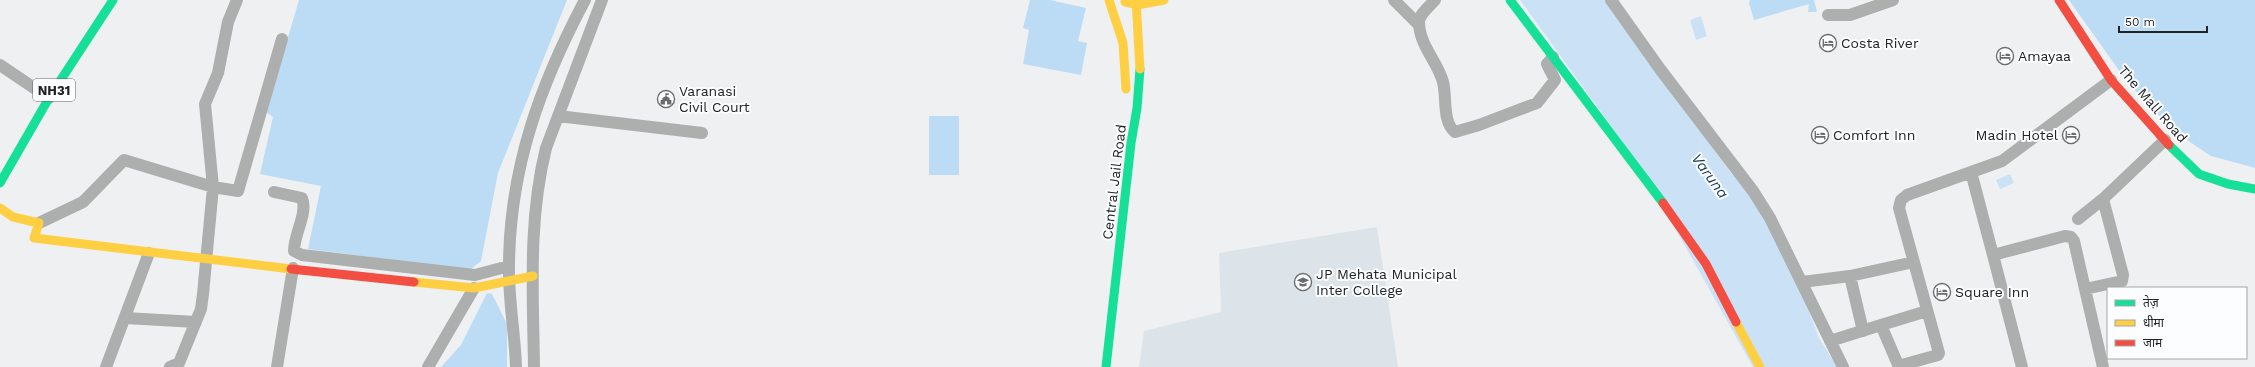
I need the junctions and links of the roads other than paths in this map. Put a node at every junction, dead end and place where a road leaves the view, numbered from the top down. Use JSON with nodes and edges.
{"nodes":[{"id":1,"x":114,"y":0,"type":"edge"},
{"id":2,"x":237,"y":0,"type":"edge"},
{"id":3,"x":585,"y":0,"type":"edge"},
{"id":4,"x":602,"y":0,"type":"edge"},
{"id":5,"x":1109,"y":0,"type":"edge"},
{"id":6,"x":1118,"y":0,"type":"edge"},
{"id":7,"x":1164,"y":0,"type":"edge"},
{"id":8,"x":1394,"y":0,"type":"edge"},
{"id":9,"x":1435,"y":0,"type":"edge"},
{"id":10,"x":1510,"y":0,"type":"edge"},
{"id":11,"x":1611,"y":0,"type":"edge"},
{"id":12,"x":1893,"y":0,"type":"edge"},
{"id":13,"x":2059,"y":0,"type":"edge"},
{"id":14,"x":1137,"y":3,"type":"edge"},
{"id":15,"x":1828,"y":15,"type":"dead end"},
{"id":16,"x":1420,"y":25,"type":"junction"},
{"id":17,"x":282,"y":39,"type":"dead end"},
{"id":18,"x":1553,"y":57,"type":"junction"},
{"id":19,"x":0,"y":65,"type":"edge"},
{"id":20,"x":2111,"y":80,"type":"junction"},
{"id":21,"x":49,"y":98,"type":"junction"},
{"id":22,"x":1126,"y":98,"type":"dead end"},
{"id":23,"x":558,"y":116,"type":"junction"},
{"id":24,"x":1126,"y":120,"type":"dead end"},
{"id":25,"x":702,"y":133,"type":"dead end"},
{"id":26,"x":2165,"y":140,"type":"junction"},
{"id":27,"x":1131,"y":143,"type":"junction"},
{"id":28,"x":1972,"y":172,"type":"junction"},
{"id":29,"x":0,"y":183,"type":"edge"},
{"id":30,"x":213,"y":187,"type":"junction"},
{"id":31,"x":2255,"y":189,"type":"edge"},
{"id":32,"x":274,"y":192,"type":"dead end"},
{"id":33,"x":2103,"y":199,"type":"junction"},
{"id":34,"x":0,"y":208,"type":"edge"},
{"id":35,"x":2078,"y":219,"type":"dead end"},
{"id":36,"x":39,"y":223,"type":"junction"},
{"id":37,"x":149,"y":252,"type":"junction"},
{"id":38,"x":1993,"y":256,"type":"junction"},
{"id":39,"x":206,"y":260,"type":"junction"},
{"id":40,"x":1914,"y":262,"type":"junction"},
{"id":41,"x":509,"y":266,"type":"junction"},
{"id":42,"x":293,"y":268,"type":"junction"},
{"id":43,"x":533,"y":276,"type":"junction"},
{"id":44,"x":1850,"y":276,"type":"junction"},
{"id":45,"x":510,"y":280,"type":"junction"},
{"id":46,"x":1802,"y":282,"type":"junction"},
{"id":47,"x":474,"y":288,"type":"junction"},
{"id":48,"x":2084,"y":289,"type":"junction"},
{"id":49,"x":1927,"y":311,"type":"junction"},
{"id":50,"x":125,"y":318,"type":"junction"},
{"id":51,"x":196,"y":322,"type":"junction"},
{"id":52,"x":1881,"y":325,"type":"junction"},
{"id":53,"x":1863,"y":331,"type":"junction"},
{"id":54,"x":1830,"y":341,"type":"junction"},
{"id":55,"x":106,"y":367,"type":"edge"},
{"id":56,"x":170,"y":367,"type":"edge"},
{"id":57,"x":277,"y":367,"type":"edge"},
{"id":58,"x":428,"y":367,"type":"edge"},
{"id":59,"x":516,"y":367,"type":"edge"},
{"id":60,"x":534,"y":367,"type":"edge"},
{"id":61,"x":1106,"y":367,"type":"edge"},
{"id":62,"x":1760,"y":367,"type":"edge"},
{"id":63,"x":1843,"y":367,"type":"edge"},
{"id":64,"x":1899,"y":367,"type":"edge"},
{"id":65,"x":2022,"y":367,"type":"edge"},
{"id":66,"x":2103,"y":367,"type":"edge"}],
"edges":[{"from":1,"to":21,"type":"main road","number":"NH31"},
{"from":2,"to":30,"type":"street"},
{"from":3,"to":41,"type":"street"},
{"from":4,"to":23,"type":"street"},
{"from":5,"to":22,"type":"main road"},
{"from":6,"to":14,"type":"main road"},
{"from":7,"to":14,"type":"main road"},
{"from":8,"to":16,"type":"street"},
{"from":9,"to":16,"type":"street"},
{"from":10,"to":18,"type":"main road"},
{"from":11,"to":46,"type":"street"},
{"from":12,"to":15,"type":"street"},
{"from":13,"to":20,"type":"main road","name":"The Mall Road"},
{"from":14,"to":27,"type":"main road","name":"Central Jail Road"},
{"from":16,"to":18,"type":"street"},
{"from":17,"to":30,"type":"street"},
{"from":18,"to":62,"type":"main road"},
{"from":19,"to":21,"type":"street"},
{"from":20,"to":26,"type":"main road","name":"The Mall Road"},
{"from":20,"to":28,"type":"street"},
{"from":21,"to":29,"type":"main road","number":"NH31"},
{"from":23,"to":25,"type":"street"},
{"from":23,"to":43,"type":"street"},
{"from":24,"to":27,"type":"main road"},
{"from":26,"to":31,"type":"main road","name":"The Mall Road"},
{"from":26,"to":33,"type":"street"},
{"from":27,"to":61,"type":"main road","name":"Central Jail Road"},
{"from":28,"to":38,"type":"street"},
{"from":28,"to":40,"type":"street"},
{"from":30,"to":36,"type":"street"},
{"from":30,"to":39,"type":"street"},
{"from":32,"to":41,"type":"street"},
{"from":33,"to":35,"type":"street"},
{"from":33,"to":48,"type":"street"},
{"from":34,"to":36,"type":"main road"},
{"from":36,"to":37,"type":"main road"},
{"from":37,"to":39,"type":"main road"},
{"from":37,"to":50,"type":"street"},
{"from":38,"to":48,"type":"street"},
{"from":38,"to":65,"type":"street"},
{"from":39,"to":42,"type":"main road"},
{"from":39,"to":51,"type":"street"},
{"from":40,"to":44,"type":"street"},
{"from":40,"to":49,"type":"street"},
{"from":41,"to":45,"type":"street"},
{"from":42,"to":47,"type":"main road"},
{"from":42,"to":57,"type":"street"},
{"from":43,"to":45,"type":"main road"},
{"from":43,"to":60,"type":"street"},
{"from":44,"to":46,"type":"street"},
{"from":44,"to":53,"type":"street"},
{"from":45,"to":47,"type":"main road"},
{"from":45,"to":59,"type":"street"},
{"from":46,"to":54,"type":"street"},
{"from":47,"to":58,"type":"street"},
{"from":48,"to":66,"type":"street"},
{"from":49,"to":52,"type":"street"},
{"from":49,"to":64,"type":"street"},
{"from":50,"to":51,"type":"street"},
{"from":50,"to":55,"type":"street"},
{"from":51,"to":56,"type":"street"},
{"from":52,"to":53,"type":"street"},
{"from":52,"to":64,"type":"street"},
{"from":53,"to":54,"type":"street"},
{"from":54,"to":63,"type":"street"}]}
